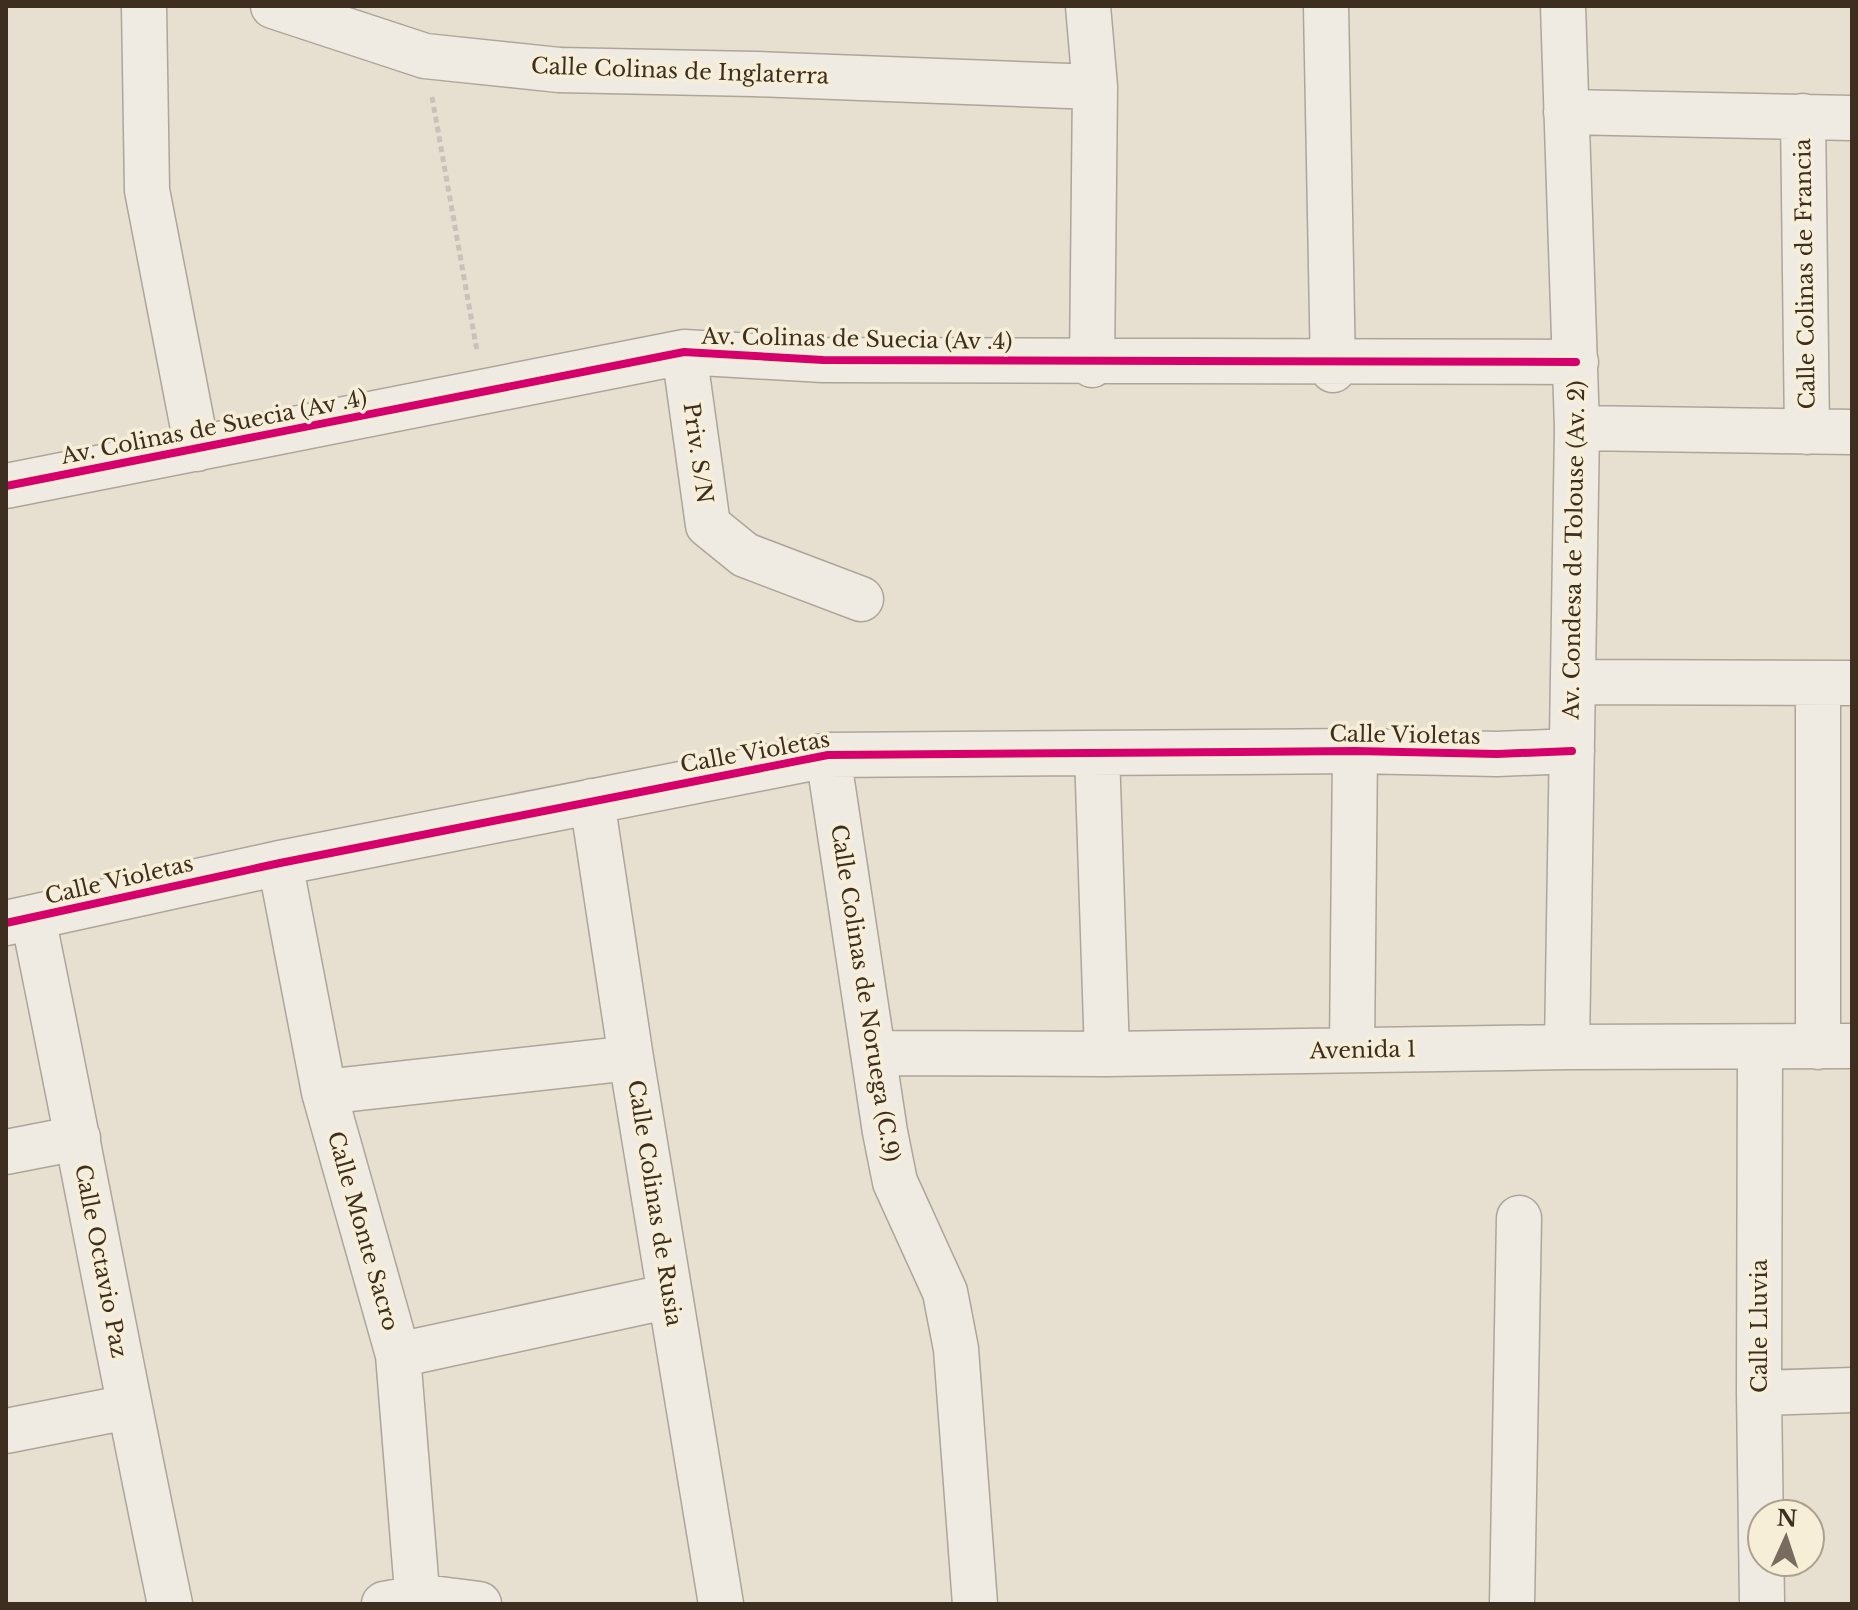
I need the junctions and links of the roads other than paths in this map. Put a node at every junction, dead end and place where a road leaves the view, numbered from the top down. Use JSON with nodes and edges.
{"nodes":[{"id":1,"x":144,"y":6,"type":"edge"},
{"id":2,"x":273,"y":6,"type":"edge"},
{"id":3,"x":1088,"y":6,"type":"edge"},
{"id":4,"x":1326,"y":6,"type":"edge"},
{"id":5,"x":1563,"y":6,"type":"edge"},
{"id":6,"x":1095,"y":87,"type":"junction"},
{"id":7,"x":1566,"y":112,"type":"junction"},
{"id":8,"x":1803,"y":116,"type":"junction"},
{"id":9,"x":1852,"y":118,"type":"edge"},
{"id":10,"x":684,"y":352,"type":"junction"},
{"id":11,"x":1576,"y":362,"type":"junction"},
{"id":12,"x":1092,"y":363,"type":"junction"},
{"id":13,"x":1333,"y":366,"type":"junction"},
{"id":14,"x":1577,"y":428,"type":"junction"},
{"id":15,"x":1807,"y":432,"type":"junction"},
{"id":16,"x":1852,"y":432,"type":"edge"},
{"id":17,"x":197,"y":449,"type":"junction"},
{"id":18,"x":6,"y":486,"type":"edge"},
{"id":19,"x":861,"y":599,"type":"dead end"},
{"id":20,"x":1574,"y":682,"type":"junction"},
{"id":21,"x":1835,"y":683,"type":"edge"},
{"id":22,"x":1355,"y":751,"type":"junction"},
{"id":23,"x":1572,"y":751,"type":"junction"},
{"id":24,"x":1097,"y":753,"type":"junction"},
{"id":25,"x":828,"y":755,"type":"junction"},
{"id":26,"x":592,"y":801,"type":"junction"},
{"id":27,"x":280,"y":863,"type":"junction"},
{"id":28,"x":20,"y":920,"type":"edge"},
{"id":29,"x":1835,"y":1046,"type":"edge"},
{"id":30,"x":1567,"y":1047,"type":"junction"},
{"id":31,"x":1760,"y":1047,"type":"junction"},
{"id":32,"x":1352,"y":1050,"type":"junction"},
{"id":33,"x":873,"y":1053,"type":"junction"},
{"id":34,"x":1107,"y":1054,"type":"junction"},
{"id":35,"x":631,"y":1058,"type":"junction"},
{"id":36,"x":324,"y":1092,"type":"junction"},
{"id":37,"x":78,"y":1138,"type":"junction"},
{"id":38,"x":6,"y":1152,"type":"edge"},
{"id":39,"x":1519,"y":1218,"type":"dead end"},
{"id":40,"x":670,"y":1296,"type":"junction"},
{"id":41,"x":398,"y":1355,"type":"junction"},
{"id":42,"x":1852,"y":1390,"type":"edge"},
{"id":43,"x":1759,"y":1393,"type":"junction"},
{"id":44,"x":128,"y":1407,"type":"junction"},
{"id":45,"x":6,"y":1431,"type":"edge"},
{"id":46,"x":406,"y":1602,"type":"edge"},
{"id":47,"x":170,"y":1604,"type":"edge"},
{"id":48,"x":479,"y":1604,"type":"edge"},
{"id":49,"x":721,"y":1604,"type":"edge"},
{"id":50,"x":975,"y":1604,"type":"edge"},
{"id":51,"x":1512,"y":1604,"type":"edge"},
{"id":52,"x":1762,"y":1604,"type":"edge"}],
"edges":[{"from":1,"to":17,"type":"street"},
{"from":2,"to":6,"type":"street","name":"Calle Colinas de Inglaterra"},
{"from":3,"to":6,"type":"street"},
{"from":4,"to":13,"type":"street"},
{"from":5,"to":7,"type":"street","name":"Av. Condesa de Tolouse (Av. 2)"},
{"from":6,"to":12,"type":"street"},
{"from":7,"to":8,"type":"street"},
{"from":7,"to":11,"type":"street","name":"Av. Condesa de Tolouse (Av. 2)"},
{"from":8,"to":9,"type":"street"},
{"from":8,"to":15,"type":"street","name":"Calle Colinas de Francia"},
{"from":10,"to":12,"type":"street","name":"Av. Colinas de Suecia (Av .4)"},
{"from":10,"to":17,"type":"street","name":"Av. Colinas de Suecia (Av .4)"},
{"from":10,"to":19,"type":"street","name":"Priv. S/N"},
{"from":11,"to":13,"type":"street","name":"Av. Colinas de Suecia (Av .4)"},
{"from":11,"to":14,"type":"street","name":"Av. Condesa de Tolouse (Av. 2)"},
{"from":12,"to":13,"type":"street","name":"Av. Colinas de Suecia (Av .4)"},
{"from":14,"to":15,"type":"street"},
{"from":14,"to":20,"type":"street","name":"Av. Condesa de Tolouse (Av. 2)"},
{"from":15,"to":16,"type":"street"},
{"from":17,"to":18,"type":"street","name":"Av. Colinas de Suecia (Av .4)"},
{"from":20,"to":21,"type":"street"},
{"from":20,"to":23,"type":"street","name":"Av. Condesa de Tolouse (Av. 2)"},
{"from":21,"to":29,"type":"street"},
{"from":22,"to":23,"type":"street","name":"Calle Violetas"},
{"from":22,"to":24,"type":"street","name":"Calle Violetas"},
{"from":22,"to":32,"type":"street"},
{"from":23,"to":30,"type":"street","name":"Av. Condesa de Tolouse (Av. 2)"},
{"from":24,"to":25,"type":"street","name":"Calle Violetas"},
{"from":24,"to":34,"type":"street"},
{"from":25,"to":26,"type":"street","name":"Calle Violetas"},
{"from":25,"to":33,"type":"street","name":"Calle Colinas de Noruega (C.9)"},
{"from":26,"to":27,"type":"street","name":"Calle Violetas"},
{"from":26,"to":35,"type":"street","name":"Calle Colinas de Rusia"},
{"from":27,"to":28,"type":"street","name":"Calle Violetas"},
{"from":27,"to":36,"type":"street","name":"Calle Monte Sacro"},
{"from":28,"to":37,"type":"street","name":"Calle Octavio Paz"},
{"from":29,"to":31,"type":"street","name":"Avenida 1"},
{"from":30,"to":31,"type":"street","name":"Avenida 1"},
{"from":30,"to":32,"type":"street","name":"Avenida 1"},
{"from":31,"to":43,"type":"street","name":"Calle Lluvia"},
{"from":32,"to":34,"type":"street","name":"Avenida 1"},
{"from":33,"to":34,"type":"street","name":"Avenida 1"},
{"from":33,"to":50,"type":"street","name":"Calle Colinas de Noruega (C.9)"},
{"from":35,"to":36,"type":"street"},
{"from":35,"to":40,"type":"street","name":"Calle Colinas de Rusia"},
{"from":36,"to":41,"type":"street","name":"Calle Monte Sacro"},
{"from":37,"to":38,"type":"street"},
{"from":37,"to":44,"type":"street","name":"Calle Octavio Paz"},
{"from":39,"to":51,"type":"street"},
{"from":40,"to":41,"type":"street"},
{"from":40,"to":49,"type":"street","name":"Calle Colinas de Rusia"},
{"from":41,"to":46,"type":"street","name":"Calle Monte Sacro"},
{"from":42,"to":43,"type":"street"},
{"from":43,"to":52,"type":"street","name":"Calle Lluvia"},
{"from":44,"to":45,"type":"street"},
{"from":44,"to":47,"type":"street","name":"Calle Octavio Paz"},
{"from":46,"to":48,"type":"street"}]}
